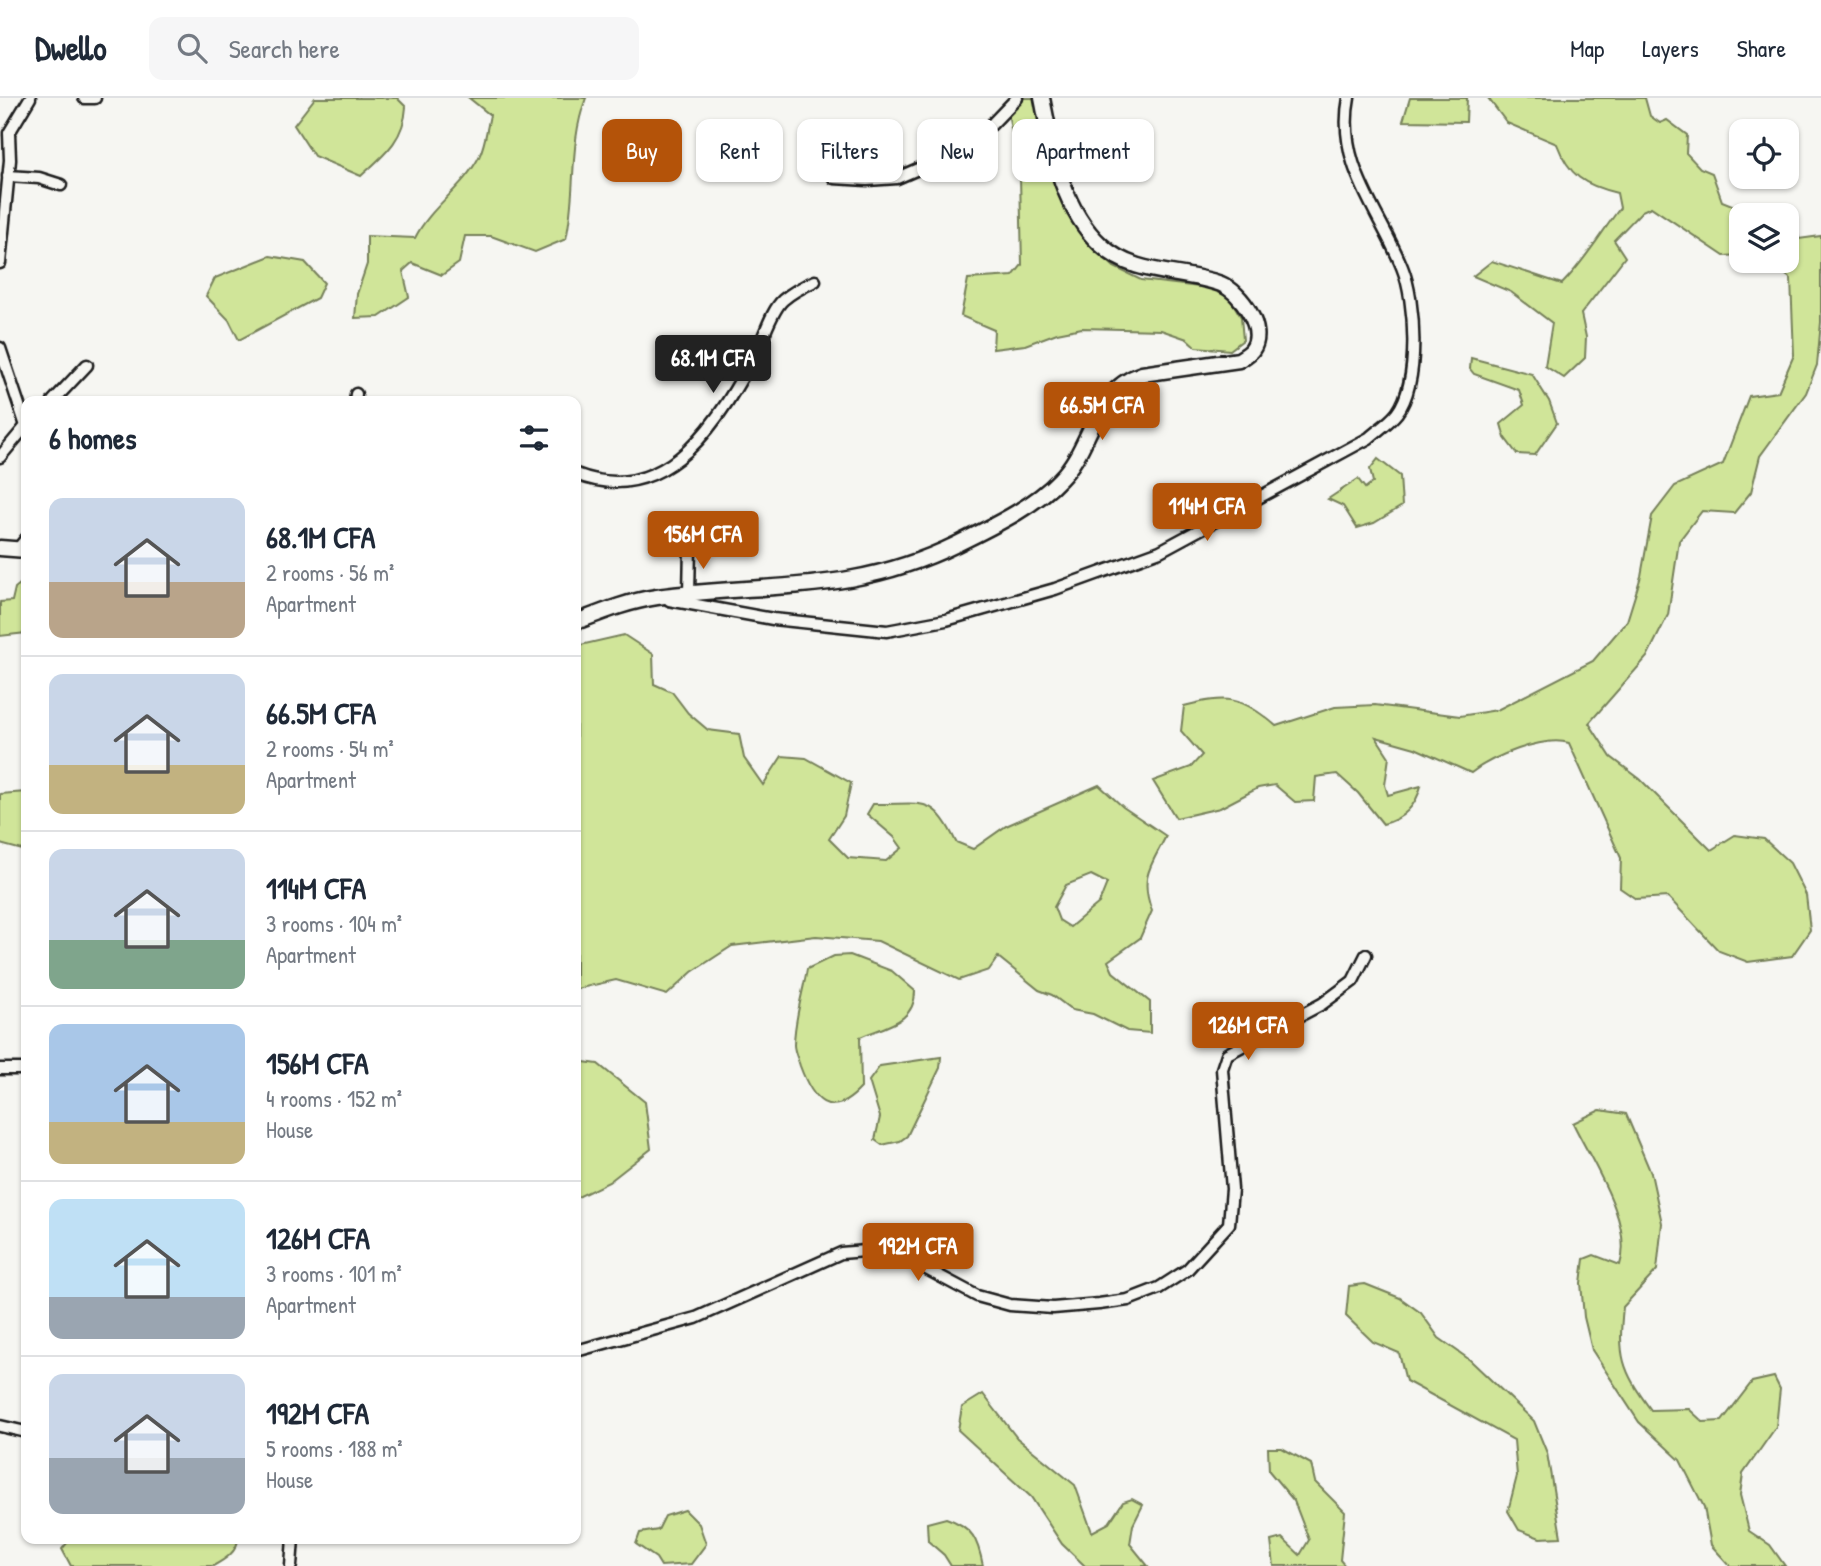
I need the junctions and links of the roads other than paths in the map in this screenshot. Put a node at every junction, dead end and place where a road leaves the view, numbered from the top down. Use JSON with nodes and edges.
{"nodes":[{"id":1,"x":30,"y":98,"type":"edge"},
{"id":2,"x":84,"y":98,"type":"edge"},
{"id":3,"x":95,"y":98,"type":"edge"},
{"id":4,"x":1017,"y":98,"type":"edge"},
{"id":5,"x":1042,"y":98,"type":"edge"},
{"id":6,"x":1349,"y":98,"type":"edge"},
{"id":7,"x":903,"y":175,"type":"edge"},
{"id":8,"x":8,"y":176,"type":"junction"},
{"id":9,"x":61,"y":184,"type":"dead end"},
{"id":10,"x":0,"y":263,"type":"edge"},
{"id":11,"x":815,"y":281,"type":"dead end"},
{"id":12,"x":0,"y":348,"type":"edge"},
{"id":13,"x":87,"y":366,"type":"dead end"},
{"id":14,"x":59,"y":396,"type":"edge"},
{"id":15,"x":21,"y":411,"type":"edge"},
{"id":16,"x":21,"y":432,"type":"edge"},
{"id":17,"x":0,"y":457,"type":"edge"},
{"id":18,"x":581,"y":476,"type":"edge"},
{"id":19,"x":21,"y":546,"type":"edge"},
{"id":20,"x":690,"y":546,"type":"dead end"},
{"id":21,"x":0,"y":548,"type":"edge"},
{"id":22,"x":689,"y":594,"type":"junction"},
{"id":23,"x":655,"y":597,"type":"junction"},
{"id":24,"x":581,"y":620,"type":"edge"},
{"id":25,"x":1366,"y":955,"type":"dead end"},
{"id":26,"x":0,"y":1069,"type":"edge"},
{"id":27,"x":21,"y":1069,"type":"edge"},
{"id":28,"x":581,"y":1350,"type":"edge"},
{"id":29,"x":0,"y":1426,"type":"edge"},
{"id":30,"x":21,"y":1431,"type":"edge"},
{"id":31,"x":293,"y":1544,"type":"edge"},
{"id":32,"x":291,"y":1566,"type":"edge"}],
"edges":[{"from":1,"to":8,"type":"street"},
{"from":2,"to":3,"type":"street"},
{"from":4,"to":7,"type":"street"},
{"from":5,"to":22,"type":"main road"},
{"from":6,"to":23,"type":"street"},
{"from":8,"to":9,"type":"street"},
{"from":8,"to":10,"type":"street"},
{"from":11,"to":18,"type":"street"},
{"from":12,"to":15,"type":"street"},
{"from":13,"to":14,"type":"street"},
{"from":16,"to":17,"type":"street"},
{"from":19,"to":21,"type":"main road"},
{"from":20,"to":22,"type":"street"},
{"from":22,"to":23,"type":"main road"},
{"from":23,"to":24,"type":"main road"},
{"from":25,"to":28,"type":"street"},
{"from":26,"to":27,"type":"street"},
{"from":29,"to":30,"type":"street"},
{"from":31,"to":32,"type":"street"}]}
